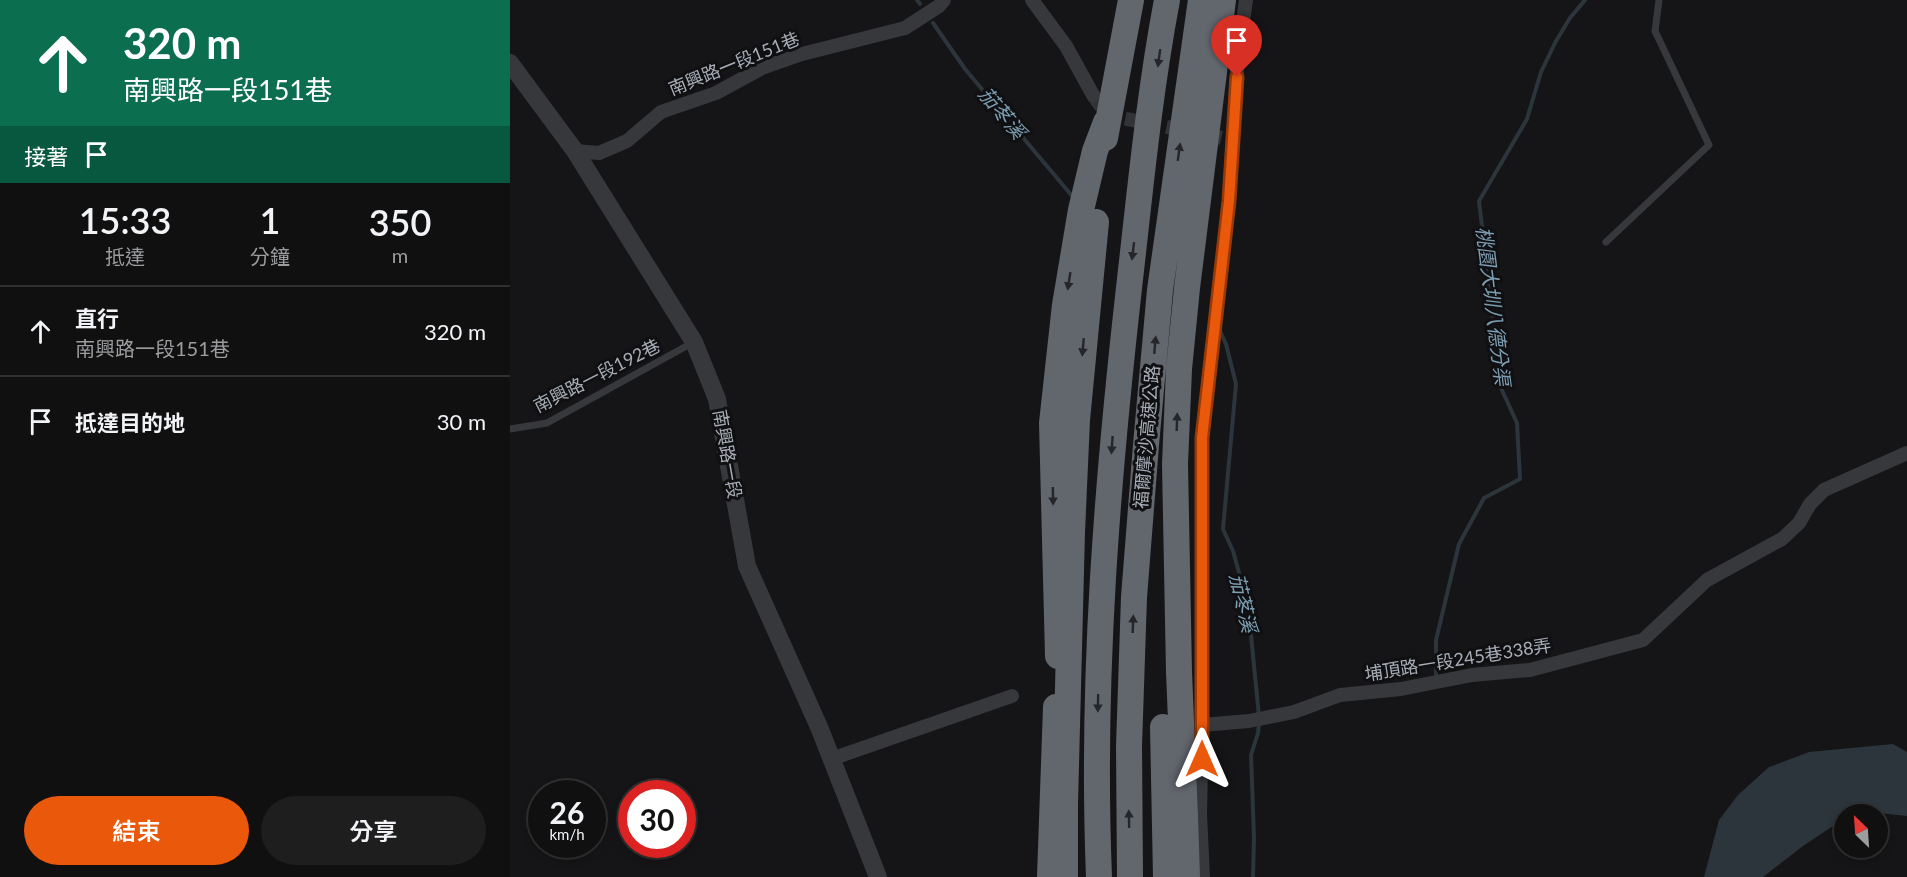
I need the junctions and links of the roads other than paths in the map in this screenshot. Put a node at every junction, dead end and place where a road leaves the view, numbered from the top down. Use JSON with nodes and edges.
{"nodes":[{"id":1,"x":944,"y":0,"type":"edge"},
{"id":2,"x":1032,"y":0,"type":"edge"},
{"id":3,"x":1131,"y":0,"type":"edge"},
{"id":4,"x":1167,"y":0,"type":"edge"},
{"id":5,"x":1201,"y":0,"type":"edge"},
{"id":6,"x":1223,"y":0,"type":"edge"},
{"id":7,"x":1246,"y":0,"type":"edge"},
{"id":8,"x":1659,"y":0,"type":"edge"},
{"id":9,"x":510,"y":63,"type":"edge"},
{"id":10,"x":1093,"y":95,"type":"tunnel mouth"},
{"id":11,"x":1106,"y":122,"type":"junction"},
{"id":12,"x":575,"y":151,"type":"junction"},
{"id":13,"x":1606,"y":242,"type":"dead end"},
{"id":14,"x":694,"y":342,"type":"junction"},
{"id":15,"x":510,"y":429,"type":"edge"},
{"id":16,"x":1907,"y":453,"type":"edge"},
{"id":17,"x":1175,"y":464,"type":"junction"},
{"id":18,"x":1012,"y":696,"type":"dead end"},
{"id":19,"x":1202,"y":724,"type":"junction"},
{"id":20,"x":831,"y":759,"type":"junction"},
{"id":21,"x":878,"y":877,"type":"edge"},
{"id":22,"x":1050,"y":877,"type":"edge"},
{"id":23,"x":1065,"y":877,"type":"edge"},
{"id":24,"x":1099,"y":877,"type":"edge"},
{"id":25,"x":1130,"y":877,"type":"edge"},
{"id":26,"x":1166,"y":877,"type":"edge"},
{"id":27,"x":1187,"y":877,"type":"edge"},
{"id":28,"x":1203,"y":877,"type":"edge"}],
"edges":[{"from":1,"to":12,"type":"street","name":"南興路一段151巷"},
{"from":2,"to":10,"type":"street"},
{"from":3,"to":11,"type":"highway"},
{"from":4,"to":24,"type":"highway","name":"福爾摩沙高速公路","one_way":true},
{"from":25,"to":5,"type":"highway","name":"福爾摩沙高速公路","one_way":true},
{"from":17,"to":6,"type":"highway","one_way":true},
{"from":7,"to":19,"type":"street"},
{"from":8,"to":13,"type":"lane"},
{"from":9,"to":12,"type":"street","name":"南興路一段"},
{"from":11,"to":22,"type":"highway","one_way":true},
{"from":11,"to":23,"type":"highway","one_way":true,"bridge":true},
{"from":12,"to":14,"type":"street","name":"南興路一段"},
{"from":14,"to":15,"type":"lane","name":"南興路一段192巷"},
{"from":14,"to":20,"type":"street","name":"南興路一段"},
{"from":16,"to":19,"type":"street","name":"埔頂路一段245巷338弄"},
{"from":17,"to":26,"type":"highway","bridge":true},
{"from":17,"to":27,"type":"highway","bridge":true},
{"from":18,"to":20,"type":"street"},
{"from":19,"to":28,"type":"street"},
{"from":20,"to":21,"type":"street","name":"南興路一段"}]}
